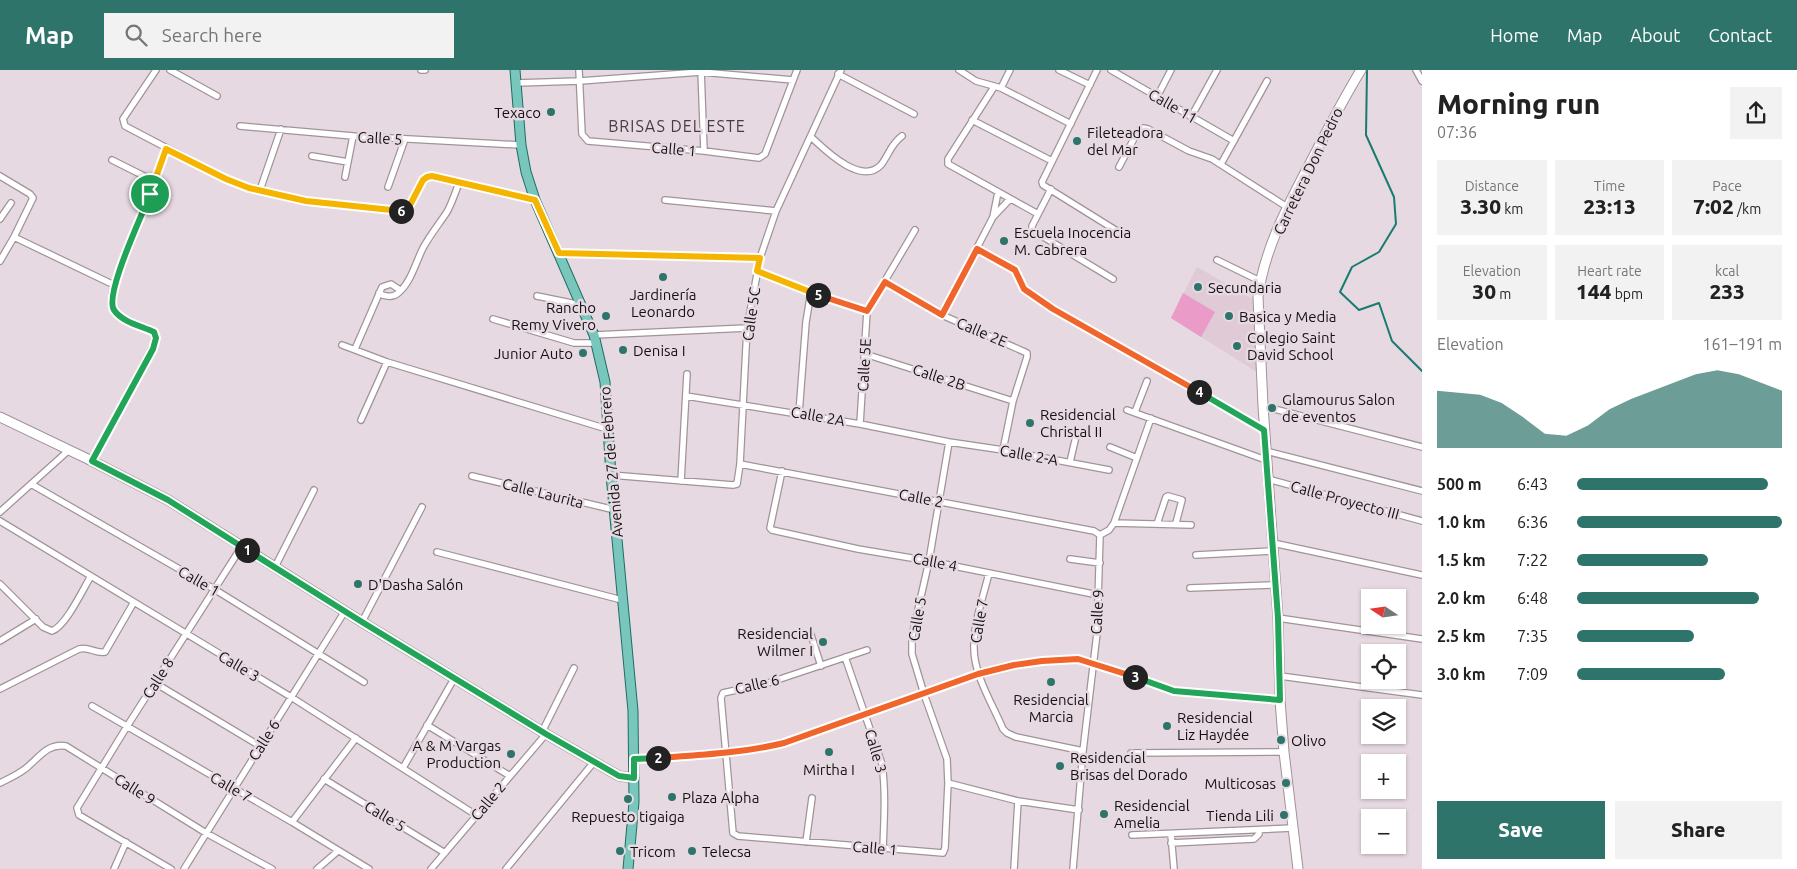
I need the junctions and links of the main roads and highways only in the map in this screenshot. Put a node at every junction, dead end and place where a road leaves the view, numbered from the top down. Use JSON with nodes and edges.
{"nodes":[{"id":1,"x":515,"y":70,"type":"edge"},
{"id":2,"x":628,"y":869,"type":"edge"}],
"edges":[{"from":1,"to":2,"type":"main road","name":"Avenida 27 de Febrero"}]}
